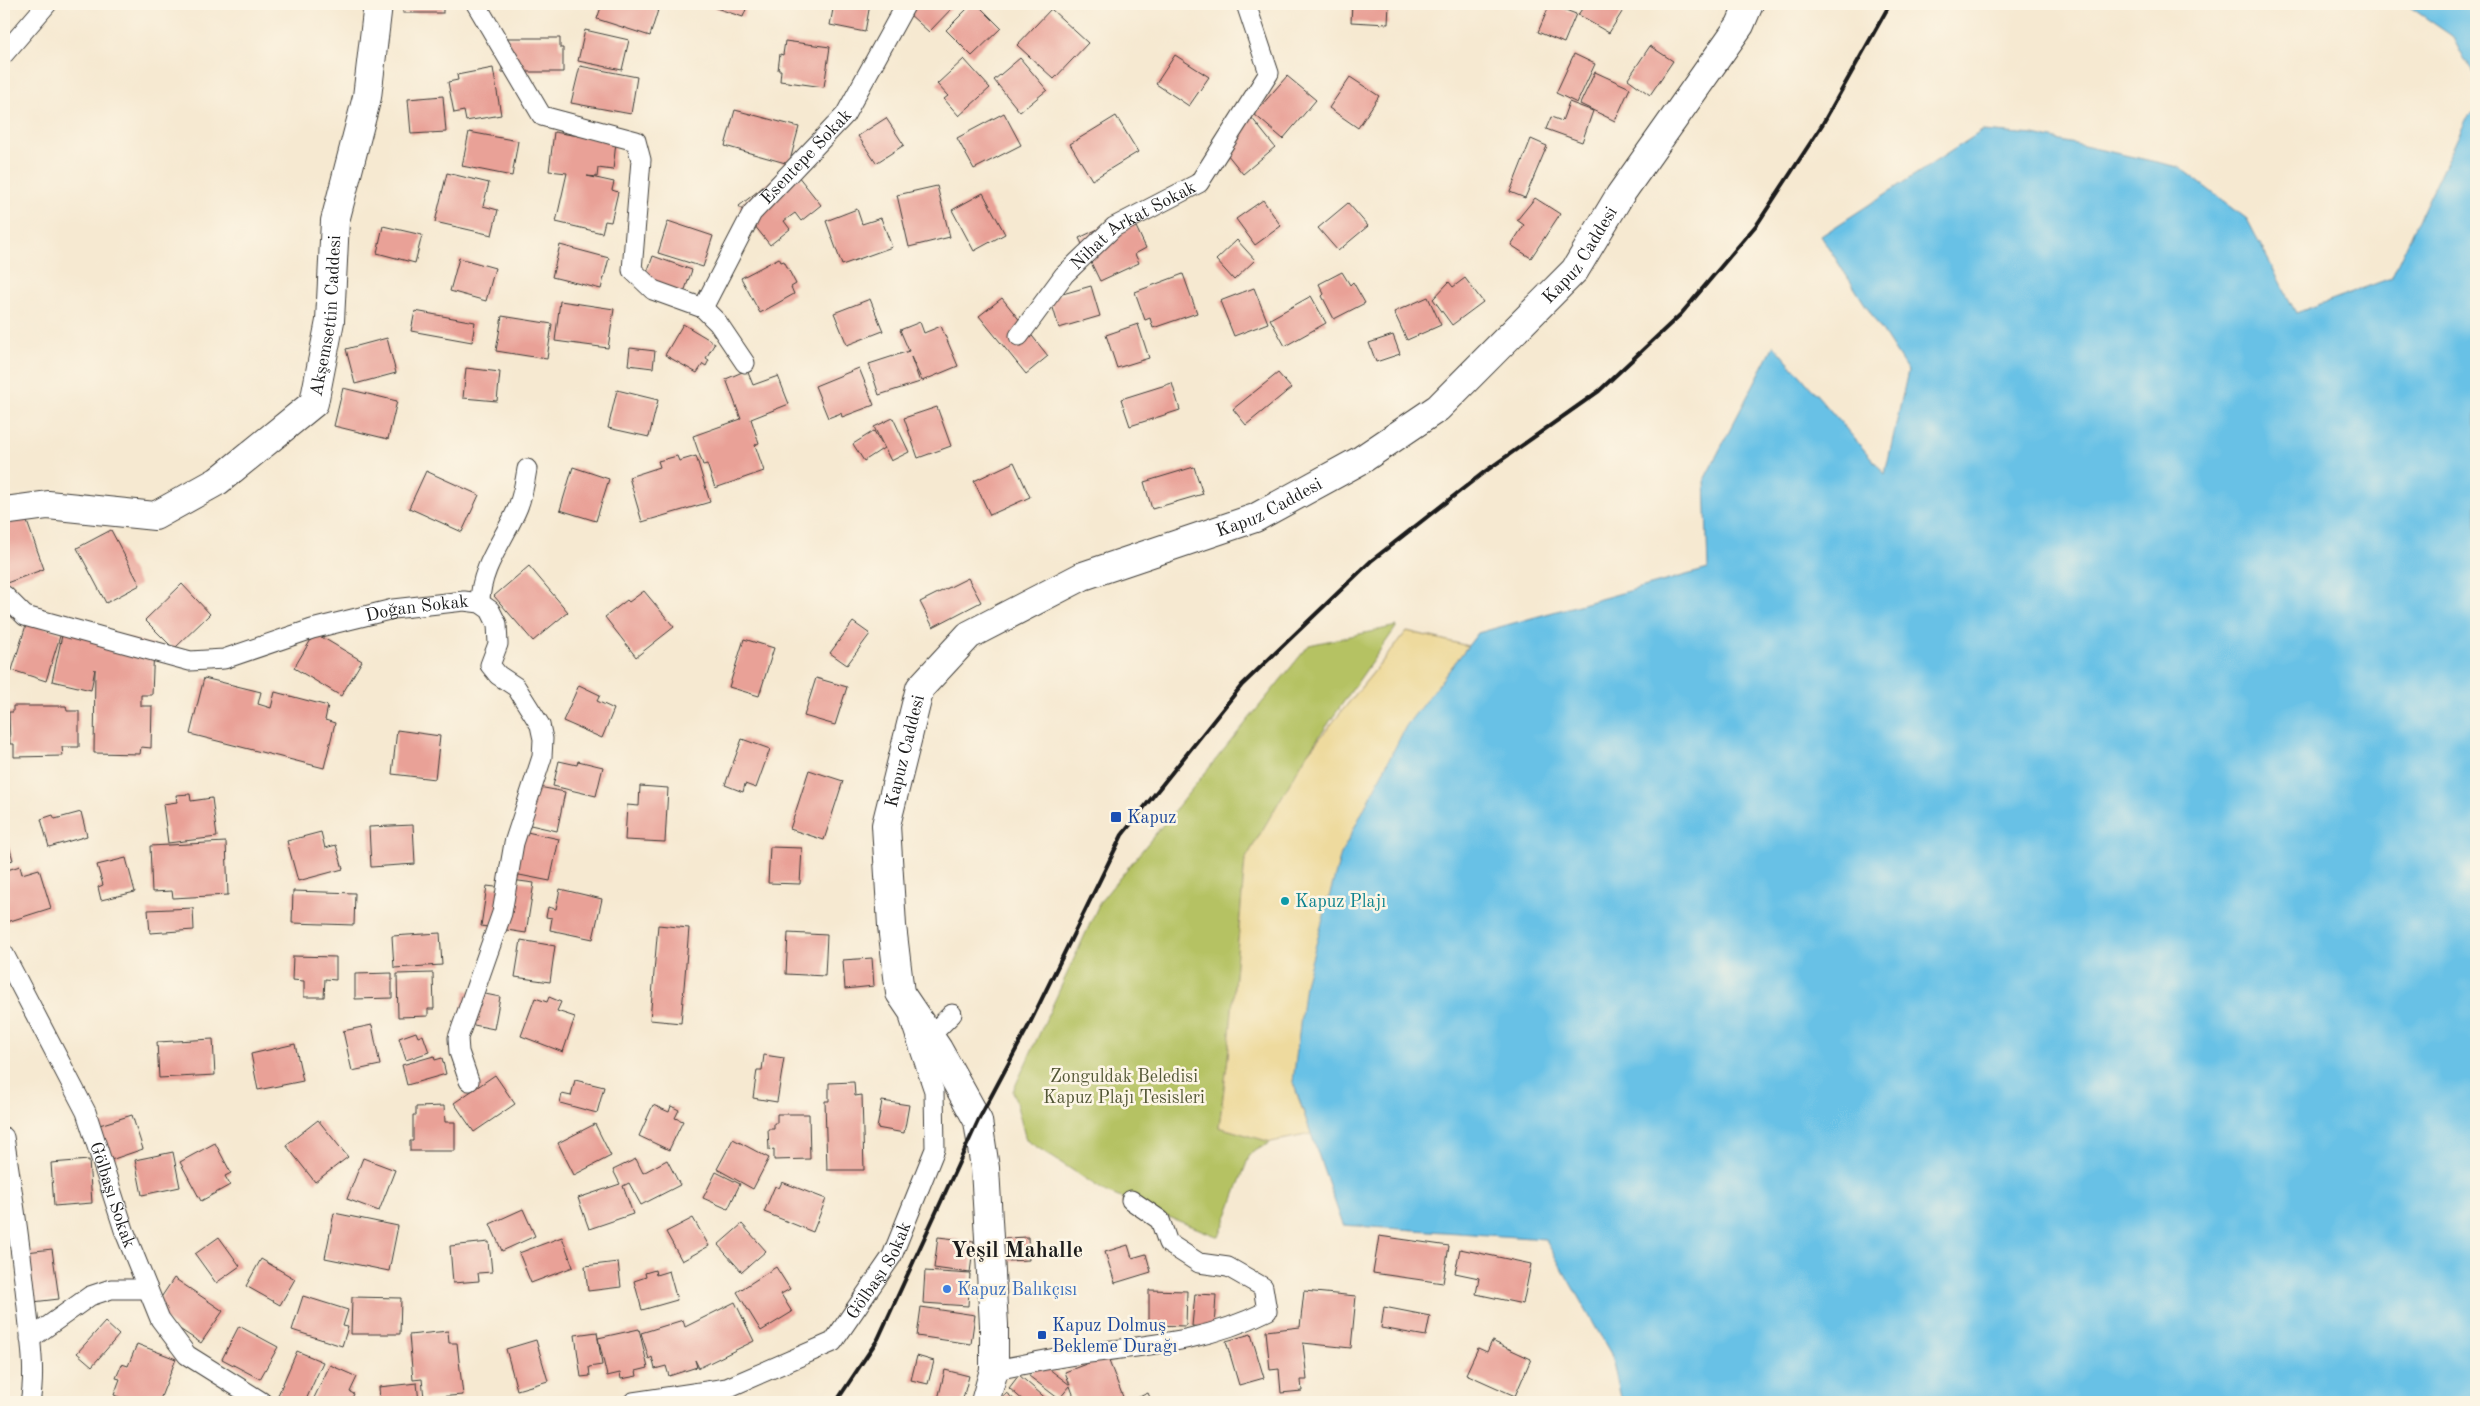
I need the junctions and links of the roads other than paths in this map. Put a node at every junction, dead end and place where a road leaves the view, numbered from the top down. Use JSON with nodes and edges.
{"nodes":[{"id":1,"x":47,"y":4,"type":"edge"},
{"id":2,"x":378,"y":4,"type":"edge"},
{"id":3,"x":476,"y":4,"type":"edge"},
{"id":4,"x":906,"y":4,"type":"edge"},
{"id":5,"x":1246,"y":4,"type":"edge"},
{"id":6,"x":1749,"y":4,"type":"edge"},
{"id":7,"x":4,"y":54,"type":"edge"},
{"id":8,"x":703,"y":308,"type":"junction"},
{"id":9,"x":1019,"y":336,"type":"dead end"},
{"id":10,"x":745,"y":363,"type":"dead end"},
{"id":11,"x":527,"y":469,"type":"dead end"},
{"id":12,"x":4,"y":511,"type":"edge"},
{"id":13,"x":4,"y":596,"type":"edge"},
{"id":14,"x":480,"y":603,"type":"junction"},
{"id":15,"x":4,"y":954,"type":"edge"},
{"id":16,"x":900,"y":993,"type":"junction"},
{"id":17,"x":952,"y":1014,"type":"dead end"},
{"id":18,"x":929,"y":1037,"type":"junction"},
{"id":19,"x":469,"y":1082,"type":"dead end"},
{"id":20,"x":4,"y":1137,"type":"edge"},
{"id":21,"x":1131,"y":1200,"type":"dead end"},
{"id":22,"x":148,"y":1289,"type":"junction"},
{"id":23,"x":30,"y":1339,"type":"junction"},
{"id":24,"x":994,"y":1370,"type":"junction"},
{"id":25,"x":30,"y":1402,"type":"edge"},
{"id":26,"x":262,"y":1402,"type":"edge"},
{"id":27,"x":634,"y":1402,"type":"edge"},
{"id":28,"x":985,"y":1402,"type":"edge"}],
"edges":[{"from":1,"to":7,"type":"street"},
{"from":2,"to":12,"type":"main road","name":"Akşemsettin Caddesi"},
{"from":3,"to":8,"type":"street"},
{"from":4,"to":8,"type":"street","name":"Esentepe Sokak"},
{"from":5,"to":9,"type":"street","name":"Nihat Arkat Sokak"},
{"from":6,"to":16,"type":"main road","name":"Kapuz Caddesi"},
{"from":8,"to":10,"type":"street"},
{"from":11,"to":14,"type":"street"},
{"from":13,"to":14,"type":"street","name":"Doğan Sokak"},
{"from":14,"to":19,"type":"street","name":"Doğan Sokak"},
{"from":15,"to":22,"type":"street","name":"Gölbaşı Sokak"},
{"from":16,"to":18,"type":"main road"},
{"from":16,"to":27,"type":"street","name":"Gölbaşı Sokak"},
{"from":17,"to":18,"type":"street"},
{"from":18,"to":24,"type":"main road"},
{"from":20,"to":23,"type":"street"},
{"from":21,"to":24,"type":"street"},
{"from":22,"to":23,"type":"street"},
{"from":22,"to":26,"type":"street","name":"Gölbaşı Sokak"},
{"from":23,"to":25,"type":"street"},
{"from":24,"to":28,"type":"main road"}]}
